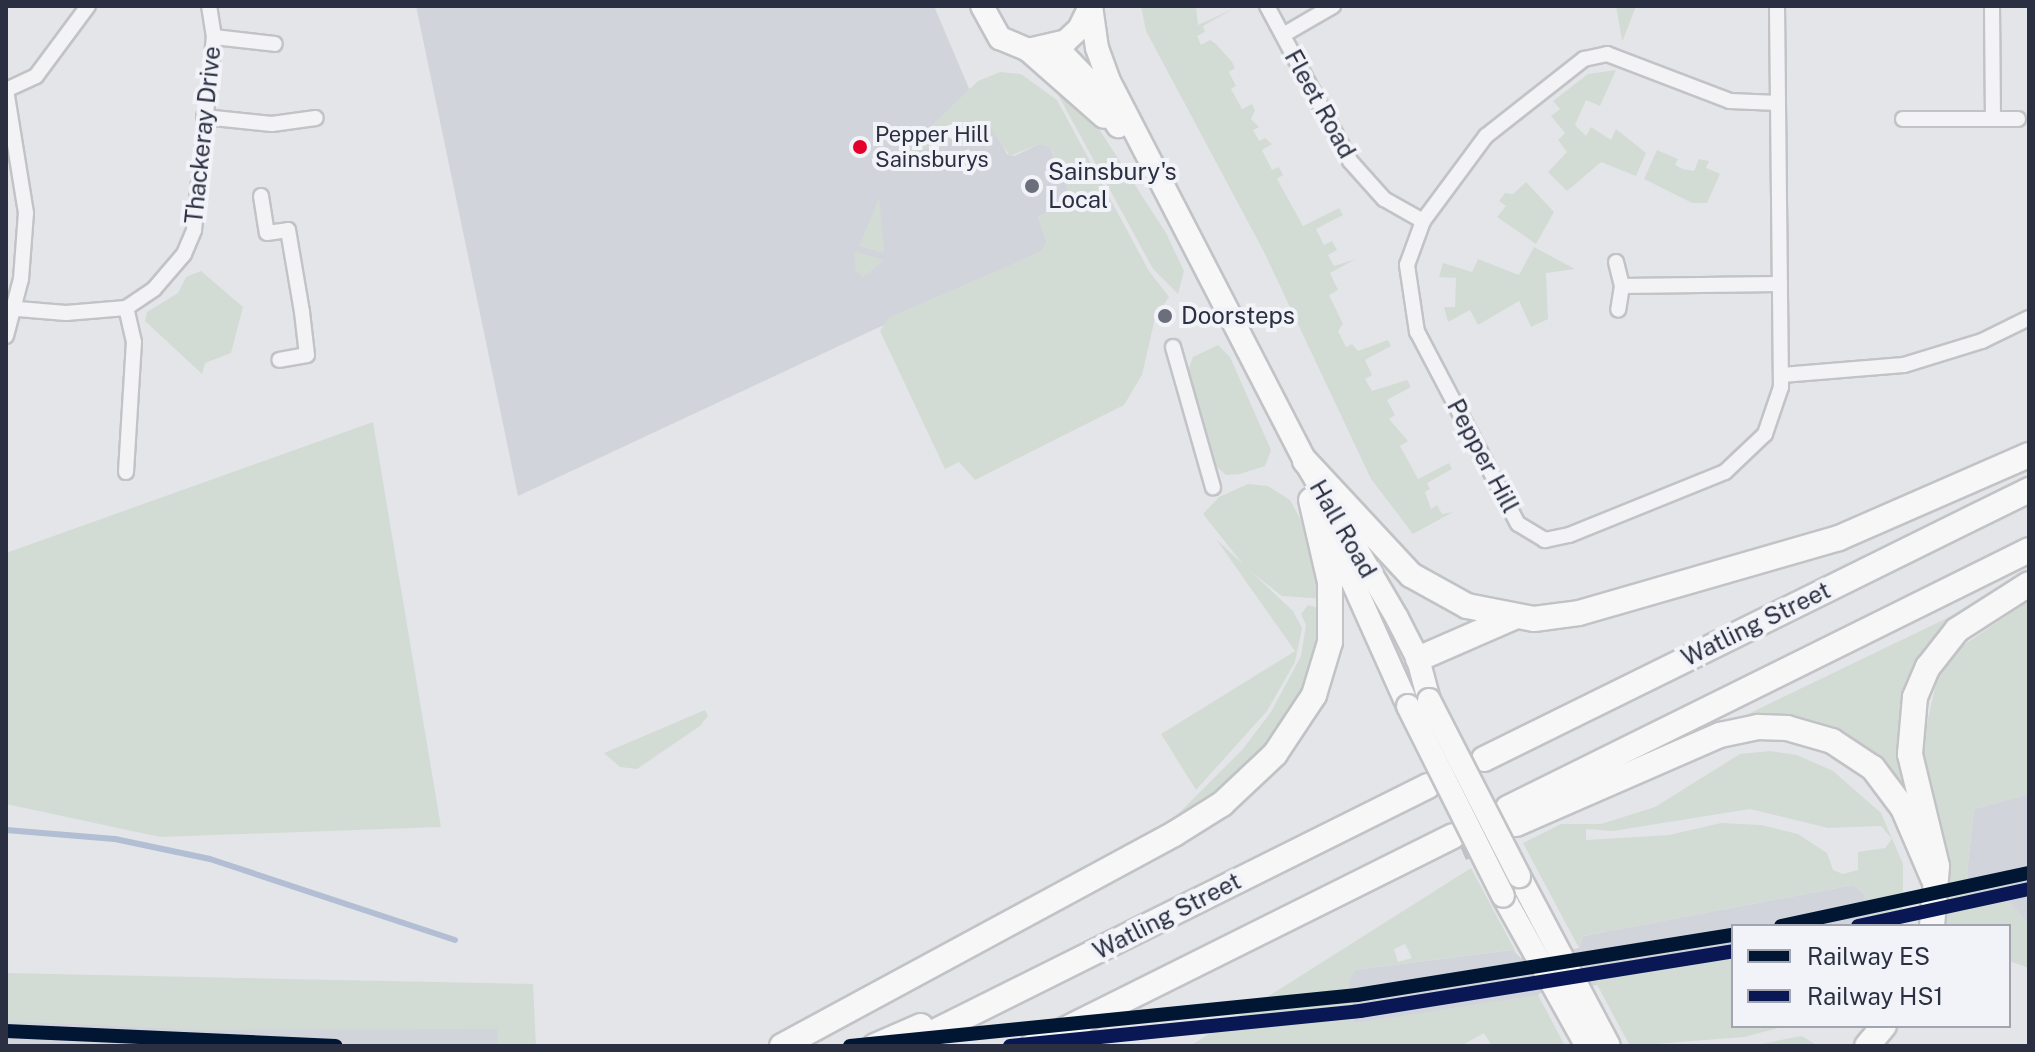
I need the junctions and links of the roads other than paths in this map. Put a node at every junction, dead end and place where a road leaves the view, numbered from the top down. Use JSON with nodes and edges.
{"nodes":[{"id":1,"x":88,"y":6,"type":"edge"},
{"id":2,"x":209,"y":6,"type":"edge"},
{"id":3,"x":982,"y":6,"type":"edge"},
{"id":4,"x":1090,"y":6,"type":"edge"},
{"id":5,"x":1267,"y":6,"type":"edge"},
{"id":6,"x":1333,"y":6,"type":"edge"},
{"id":7,"x":1777,"y":6,"type":"edge"},
{"id":8,"x":1992,"y":6,"type":"edge"},
{"id":9,"x":1283,"y":35,"type":"junction"},
{"id":10,"x":214,"y":37,"type":"junction"},
{"id":11,"x":275,"y":44,"type":"dead end"},
{"id":12,"x":1056,"y":47,"type":"junction"},
{"id":13,"x":1028,"y":50,"type":"junction"},
{"id":14,"x":6,"y":90,"type":"edge"},
{"id":15,"x":1778,"y":103,"type":"junction"},
{"id":16,"x":204,"y":117,"type":"junction"},
{"id":17,"x":316,"y":118,"type":"dead end"},
{"id":18,"x":1993,"y":118,"type":"junction"},
{"id":19,"x":1903,"y":119,"type":"dead end"},
{"id":20,"x":2018,"y":119,"type":"dead end"},
{"id":21,"x":1116,"y":123,"type":"junction"},
{"id":22,"x":261,"y":196,"type":"dead end"},
{"id":23,"x":1423,"y":221,"type":"junction"},
{"id":24,"x":1616,"y":262,"type":"dead end"},
{"id":25,"x":1780,"y":284,"type":"junction"},
{"id":26,"x":1622,"y":286,"type":"junction"},
{"id":27,"x":126,"y":308,"type":"junction"},
{"id":28,"x":10,"y":310,"type":"edge"},
{"id":29,"x":1618,"y":310,"type":"dead end"},
{"id":30,"x":2029,"y":318,"type":"edge"},
{"id":31,"x":6,"y":336,"type":"edge"},
{"id":32,"x":1173,"y":347,"type":"dead end"},
{"id":33,"x":279,"y":360,"type":"dead end"},
{"id":34,"x":1782,"y":375,"type":"junction"},
{"id":35,"x":2029,"y":455,"type":"edge"},
{"id":36,"x":1305,"y":461,"type":"junction"},
{"id":37,"x":126,"y":472,"type":"dead end"},
{"id":38,"x":1213,"y":487,"type":"dead end"},
{"id":39,"x":2029,"y":490,"type":"edge"},
{"id":40,"x":1311,"y":500,"type":"junction"},
{"id":41,"x":2029,"y":550,"type":"edge"},
{"id":42,"x":2029,"y":584,"type":"edge"},
{"id":43,"x":1512,"y":618,"type":"junction"},
{"id":44,"x":1418,"y":659,"type":"junction"},
{"id":45,"x":1417,"y":703,"type":"junction"},
{"id":46,"x":1484,"y":759,"type":"dead end"},
{"id":47,"x":1438,"y":788,"type":"junction"},
{"id":48,"x":1457,"y":842,"type":"tunnel mouth"},
{"id":49,"x":1933,"y":878,"type":"junction"},
{"id":50,"x":1932,"y":924,"type":"edge"},
{"id":51,"x":1126,"y":937,"type":"junction"},
{"id":52,"x":1570,"y":993,"type":"junction"},
{"id":53,"x":1882,"y":1028,"type":"edge"},
{"id":54,"x":782,"y":1046,"type":"edge"},
{"id":55,"x":875,"y":1046,"type":"edge"},
{"id":56,"x":906,"y":1046,"type":"edge"},
{"id":57,"x":1032,"y":1046,"type":"edge"},
{"id":58,"x":1587,"y":1046,"type":"edge"},
{"id":59,"x":1609,"y":1046,"type":"edge"},
{"id":60,"x":1867,"y":1046,"type":"edge"}],
"edges":[{"from":1,"to":14,"type":"street"},
{"from":2,"to":10,"type":"street","name":"Thackeray Drive"},
{"from":3,"to":13,"type":"main road"},
{"from":4,"to":12,"type":"main road","name":"Hall Road"},
{"from":4,"to":36,"type":"main road","name":"Hall Road"},
{"from":5,"to":9,"type":"street","name":"Fleet Road"},
{"from":6,"to":9,"type":"street"},
{"from":7,"to":15,"type":"street","name":"Pepper Hill"},
{"from":8,"to":18,"type":"street"},
{"from":9,"to":23,"type":"street","name":"Fleet Road"},
{"from":10,"to":11,"type":"street"},
{"from":10,"to":16,"type":"street","name":"Thackeray Drive"},
{"from":12,"to":13,"type":"main road"},
{"from":12,"to":21,"type":"main road","name":"Hall Road"},
{"from":13,"to":21,"type":"main road"},
{"from":14,"to":28,"type":"street"},
{"from":15,"to":23,"type":"street","name":"Pepper Hill"},
{"from":15,"to":25,"type":"street","name":"Pepper Hill"},
{"from":16,"to":17,"type":"street"},
{"from":16,"to":27,"type":"street","name":"Thackeray Drive"},
{"from":18,"to":19,"type":"street"},
{"from":18,"to":20,"type":"street"},
{"from":21,"to":40,"type":"main road","name":"Hall Road"},
{"from":22,"to":33,"type":"street"},
{"from":23,"to":34,"type":"street","name":"Pepper Hill"},
{"from":24,"to":26,"type":"street"},
{"from":25,"to":26,"type":"street"},
{"from":25,"to":34,"type":"street","name":"Pepper Hill"},
{"from":26,"to":29,"type":"street"},
{"from":27,"to":28,"type":"street"},
{"from":27,"to":37,"type":"street"},
{"from":28,"to":31,"type":"street"},
{"from":30,"to":34,"type":"street"},
{"from":32,"to":38,"type":"street"},
{"from":35,"to":43,"type":"main road"},
{"from":36,"to":43,"type":"main road"},
{"from":36,"to":44,"type":"main road","name":"Hall Road"},
{"from":39,"to":46,"type":"main road","name":"Watling Street"},
{"from":40,"to":45,"type":"main road","name":"Hall Road"},
{"from":40,"to":54,"type":"main road"},
{"from":41,"to":49,"type":"main road"},
{"from":42,"to":49,"type":"main road"},
{"from":43,"to":44,"type":"main road"},
{"from":44,"to":45,"type":"main road","name":"Hall Road"},
{"from":45,"to":47,"type":"main road","name":"Hall Road","bridge":true},
{"from":45,"to":52,"type":"main road","name":"Hall Road","bridge":true},
{"from":47,"to":51,"type":"main road","name":"Watling Street"},
{"from":47,"to":52,"type":"main road","name":"Hall Road","bridge":true},
{"from":48,"to":57,"type":"main road"},
{"from":49,"to":50,"type":"main road"},
{"from":51,"to":55,"type":"main road"},
{"from":51,"to":56,"type":"main road","name":"Watling Street"},
{"from":52,"to":58,"type":"main road","name":"Hall Road"},
{"from":52,"to":59,"type":"main road","name":"Hall Road"},
{"from":53,"to":60,"type":"main road"}]}
